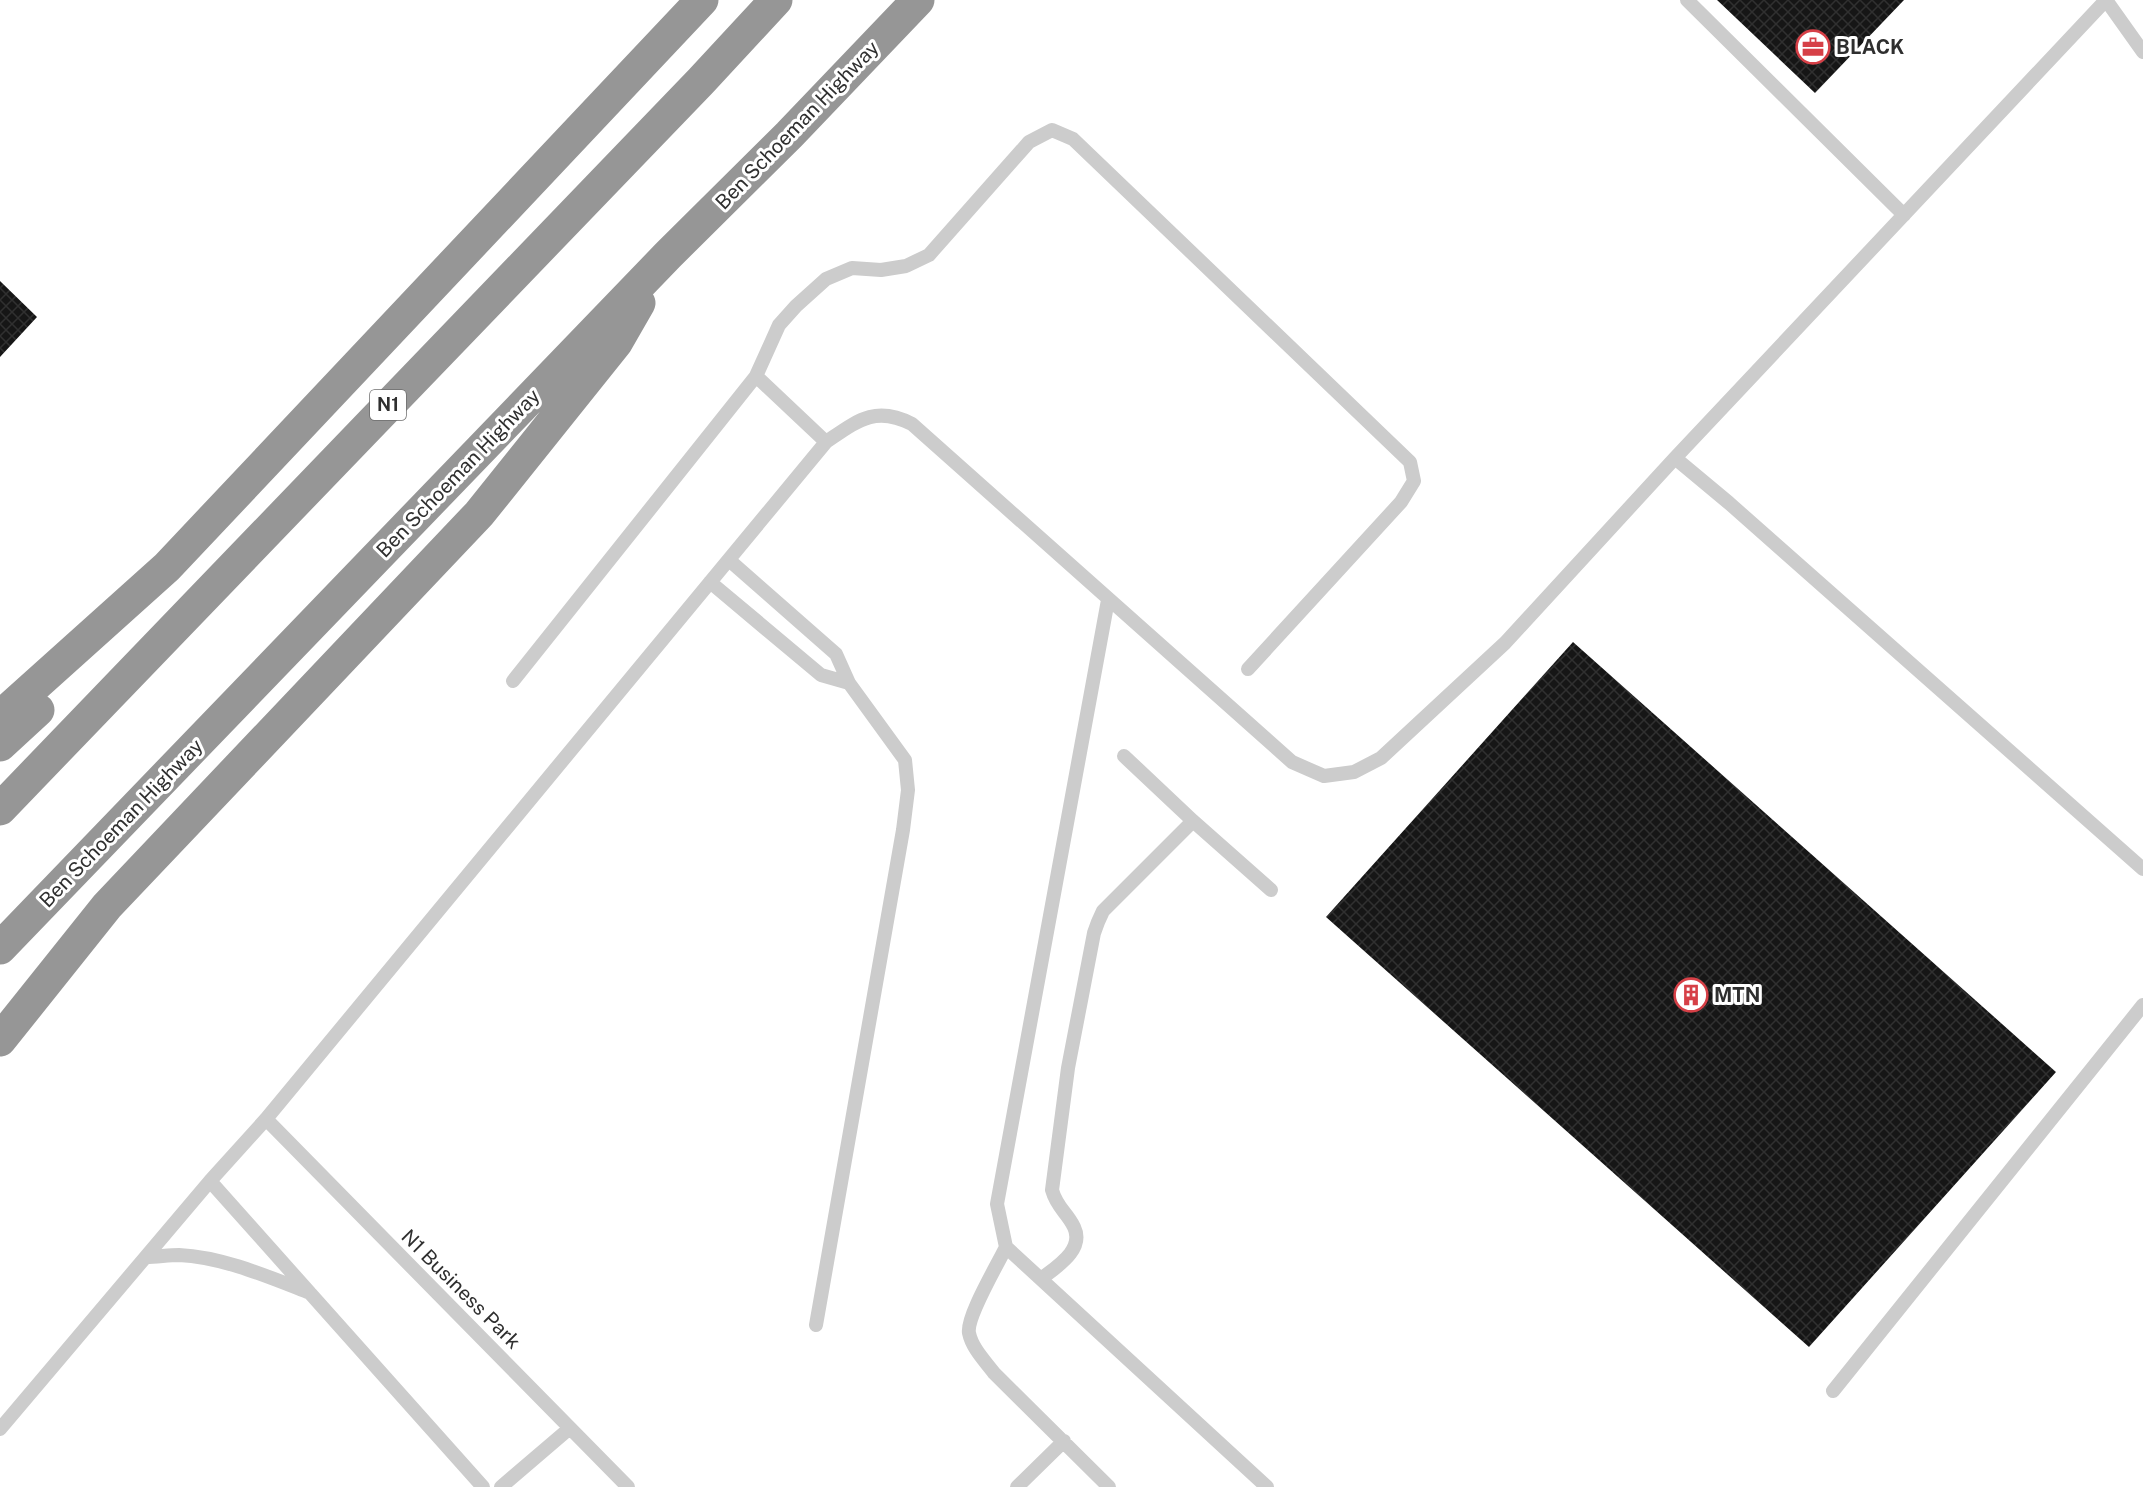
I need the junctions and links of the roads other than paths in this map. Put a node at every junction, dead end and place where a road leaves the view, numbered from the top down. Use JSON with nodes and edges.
{"nodes":[{"id":1,"x":702,"y":0,"type":"edge"},
{"id":2,"x":776,"y":0,"type":"edge"},
{"id":3,"x":918,"y":0,"type":"edge"},
{"id":4,"x":1687,"y":0,"type":"edge"},
{"id":5,"x":2106,"y":0,"type":"edge"},
{"id":6,"x":2143,"y":51,"type":"edge"},
{"id":7,"x":1904,"y":215,"type":"junction"},
{"id":8,"x":668,"y":255,"type":"junction"},
{"id":9,"x":756,"y":376,"type":"junction"},
{"id":10,"x":826,"y":442,"type":"junction"},
{"id":11,"x":1674,"y":458,"type":"junction"},
{"id":12,"x":729,"y":560,"type":"junction"},
{"id":13,"x":167,"y":567,"type":"junction"},
{"id":14,"x":710,"y":582,"type":"junction"},
{"id":15,"x":1108,"y":600,"type":"junction"},
{"id":16,"x":1248,"y":669,"type":"dead end"},
{"id":17,"x":513,"y":681,"type":"dead end"},
{"id":18,"x":849,"y":683,"type":"junction"},
{"id":19,"x":0,"y":717,"type":"edge"},
{"id":20,"x":0,"y":745,"type":"edge"},
{"id":21,"x":1124,"y":756,"type":"dead end"},
{"id":22,"x":0,"y":809,"type":"edge"},
{"id":23,"x":1193,"y":821,"type":"junction"},
{"id":24,"x":2143,"y":870,"type":"edge"},
{"id":25,"x":1271,"y":890,"type":"dead end"},
{"id":26,"x":0,"y":948,"type":"edge"},
{"id":27,"x":2143,"y":1005,"type":"edge"},
{"id":28,"x":0,"y":1040,"type":"edge"},
{"id":29,"x":266,"y":1119,"type":"junction"},
{"id":30,"x":210,"y":1181,"type":"junction"},
{"id":31,"x":1006,"y":1247,"type":"junction"},
{"id":32,"x":146,"y":1257,"type":"junction"},
{"id":33,"x":1041,"y":1279,"type":"junction"},
{"id":34,"x":312,"y":1293,"type":"junction"},
{"id":35,"x":816,"y":1325,"type":"dead end"},
{"id":36,"x":1833,"y":1391,"type":"dead end"},
{"id":37,"x":570,"y":1428,"type":"junction"},
{"id":38,"x":0,"y":1430,"type":"edge"},
{"id":39,"x":1064,"y":1441,"type":"junction"},
{"id":40,"x":483,"y":1487,"type":"edge"},
{"id":41,"x":501,"y":1487,"type":"edge"},
{"id":42,"x":628,"y":1487,"type":"edge"},
{"id":43,"x":1017,"y":1487,"type":"edge"},
{"id":44,"x":1109,"y":1487,"type":"edge"},
{"id":45,"x":1267,"y":1487,"type":"edge"}],
"edges":[{"from":1,"to":13,"type":"highway"},
{"from":2,"to":22,"type":"highway","number":"N1"},
{"from":3,"to":8,"type":"highway","name":"Ben Schoeman Highway"},
{"from":4,"to":7,"type":"lane"},
{"from":5,"to":6,"type":"lane"},
{"from":5,"to":7,"type":"lane"},
{"from":7,"to":11,"type":"lane"},
{"from":8,"to":26,"type":"highway","name":"Ben Schoeman Highway"},
{"from":8,"to":28,"type":"highway"},
{"from":9,"to":10,"type":"lane"},
{"from":9,"to":16,"type":"lane"},
{"from":9,"to":17,"type":"lane"},
{"from":10,"to":12,"type":"lane"},
{"from":10,"to":15,"type":"lane"},
{"from":11,"to":15,"type":"lane"},
{"from":11,"to":24,"type":"lane"},
{"from":12,"to":14,"type":"lane"},
{"from":12,"to":18,"type":"lane"},
{"from":13,"to":19,"type":"highway"},
{"from":13,"to":20,"type":"highway"},
{"from":14,"to":18,"type":"lane"},
{"from":14,"to":29,"type":"lane"},
{"from":15,"to":31,"type":"lane"},
{"from":18,"to":35,"type":"lane"},
{"from":21,"to":23,"type":"lane"},
{"from":23,"to":25,"type":"lane"},
{"from":23,"to":33,"type":"lane"},
{"from":27,"to":36,"type":"lane"},
{"from":29,"to":30,"type":"lane"},
{"from":29,"to":37,"type":"lane","name":"N1 Business Park"},
{"from":30,"to":32,"type":"lane"},
{"from":30,"to":34,"type":"lane"},
{"from":31,"to":33,"type":"lane"},
{"from":31,"to":39,"type":"lane"},
{"from":32,"to":34,"type":"lane"},
{"from":32,"to":38,"type":"lane"},
{"from":33,"to":45,"type":"lane"},
{"from":34,"to":40,"type":"lane"},
{"from":37,"to":41,"type":"lane"},
{"from":37,"to":42,"type":"lane","name":"N1 Business Park"},
{"from":39,"to":43,"type":"lane"},
{"from":39,"to":44,"type":"lane"}]}
